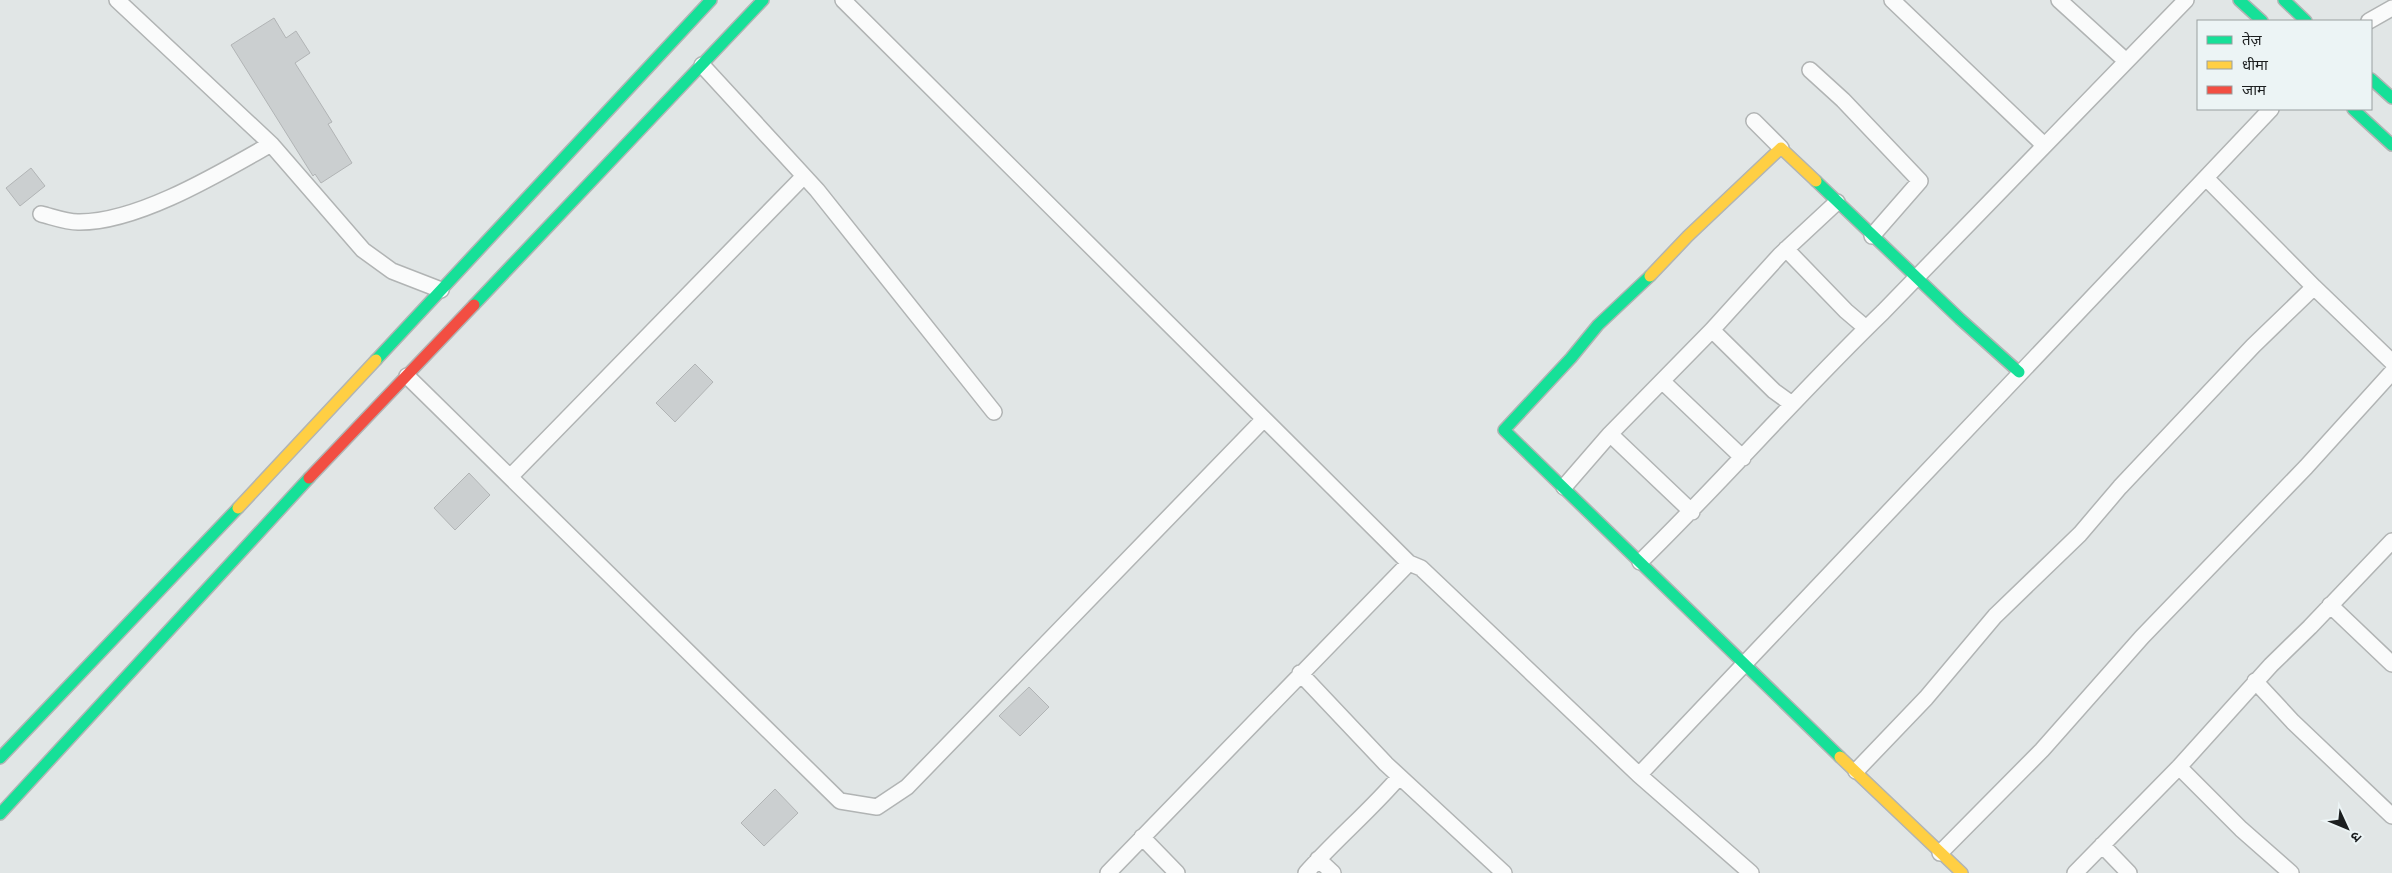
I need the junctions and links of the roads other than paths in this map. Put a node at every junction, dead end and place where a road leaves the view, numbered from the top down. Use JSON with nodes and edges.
{"nodes":[{"id":1,"x":117,"y":0,"type":"edge"},
{"id":2,"x":712,"y":0,"type":"edge"},
{"id":3,"x":763,"y":0,"type":"edge"},
{"id":4,"x":843,"y":0,"type":"edge"},
{"id":5,"x":1892,"y":0,"type":"edge"},
{"id":6,"x":2059,"y":0,"type":"edge"},
{"id":7,"x":2186,"y":0,"type":"edge"},
{"id":8,"x":2239,"y":0,"type":"edge"},
{"id":9,"x":2284,"y":0,"type":"edge"},
{"id":10,"x":2392,"y":8,"type":"edge"},
{"id":11,"x":2261,"y":20,"type":"edge"},
{"id":12,"x":2305,"y":20,"type":"edge"},
{"id":13,"x":2371,"y":20,"type":"edge"},
{"id":14,"x":2126,"y":61,"type":"junction"},
{"id":15,"x":702,"y":65,"type":"junction"},
{"id":16,"x":1810,"y":70,"type":"dead end"},
{"id":17,"x":2372,"y":80,"type":"edge"},
{"id":18,"x":2392,"y":98,"type":"edge"},
{"id":19,"x":2270,"y":110,"type":"edge"},
{"id":20,"x":2354,"y":110,"type":"edge"},
{"id":21,"x":1754,"y":121,"type":"dead end"},
{"id":22,"x":271,"y":144,"type":"junction"},
{"id":23,"x":2044,"y":145,"type":"junction"},
{"id":24,"x":2392,"y":145,"type":"edge"},
{"id":25,"x":1781,"y":148,"type":"junction"},
{"id":26,"x":804,"y":176,"type":"junction"},
{"id":27,"x":2206,"y":178,"type":"junction"},
{"id":28,"x":1837,"y":202,"type":"junction"},
{"id":29,"x":41,"y":214,"type":"dead end"},
{"id":30,"x":1872,"y":236,"type":"junction"},
{"id":31,"x":1786,"y":249,"type":"junction"},
{"id":32,"x":1916,"y":277,"type":"junction"},
{"id":33,"x":2314,"y":287,"type":"junction"},
{"id":34,"x":441,"y":290,"type":"junction"},
{"id":35,"x":1866,"y":328,"type":"junction"},
{"id":36,"x":1712,"y":330,"type":"junction"},
{"id":37,"x":2392,"y":362,"type":"edge"},
{"id":38,"x":2019,"y":372,"type":"junction"},
{"id":39,"x":2392,"y":372,"type":"edge"},
{"id":40,"x":407,"y":376,"type":"junction"},
{"id":41,"x":1662,"y":381,"type":"junction"},
{"id":42,"x":1792,"y":404,"type":"junction"},
{"id":43,"x":994,"y":412,"type":"dead end"},
{"id":44,"x":1264,"y":419,"type":"junction"},
{"id":45,"x":1610,"y":434,"type":"junction"},
{"id":46,"x":1743,"y":458,"type":"junction"},
{"id":47,"x":510,"y":477,"type":"junction"},
{"id":48,"x":1564,"y":487,"type":"junction"},
{"id":49,"x":1692,"y":512,"type":"junction"},
{"id":50,"x":2392,"y":542,"type":"edge"},
{"id":51,"x":1640,"y":562,"type":"junction"},
{"id":52,"x":1409,"y":563,"type":"junction"},
{"id":53,"x":2330,"y":605,"type":"junction"},
{"id":54,"x":1745,"y":662,"type":"junction"},
{"id":55,"x":2392,"y":664,"type":"edge"},
{"id":56,"x":1300,"y":673,"type":"junction"},
{"id":57,"x":2255,"y":681,"type":"junction"},
{"id":58,"x":0,"y":758,"type":"edge"},
{"id":59,"x":2179,"y":767,"type":"junction"},
{"id":60,"x":1856,"y":771,"type":"junction"},
{"id":61,"x":1639,"y":775,"type":"junction"},
{"id":62,"x":1399,"y":777,"type":"junction"},
{"id":63,"x":0,"y":814,"type":"edge"},
{"id":64,"x":2392,"y":816,"type":"edge"},
{"id":65,"x":1142,"y":837,"type":"junction"},
{"id":66,"x":2102,"y":845,"type":"junction"},
{"id":67,"x":1940,"y":853,"type":"junction"},
{"id":68,"x":1318,"y":859,"type":"junction"},
{"id":69,"x":1108,"y":873,"type":"edge"},
{"id":70,"x":1177,"y":873,"type":"edge"},
{"id":71,"x":1306,"y":873,"type":"edge"},
{"id":72,"x":1333,"y":873,"type":"edge"},
{"id":73,"x":1504,"y":873,"type":"edge"},
{"id":74,"x":1751,"y":873,"type":"edge"},
{"id":75,"x":1962,"y":873,"type":"edge"},
{"id":76,"x":2075,"y":873,"type":"edge"},
{"id":77,"x":2130,"y":873,"type":"edge"},
{"id":78,"x":2291,"y":873,"type":"edge"}],
"edges":[{"from":1,"to":22,"type":"street"},
{"from":2,"to":34,"type":"street"},
{"from":3,"to":15,"type":"street"},
{"from":4,"to":44,"type":"street"},
{"from":5,"to":23,"type":"street"},
{"from":6,"to":14,"type":"street"},
{"from":7,"to":14,"type":"street"},
{"from":8,"to":11,"type":"street"},
{"from":9,"to":12,"type":"street"},
{"from":10,"to":13,"type":"street"},
{"from":14,"to":23,"type":"street"},
{"from":15,"to":26,"type":"street"},
{"from":15,"to":40,"type":"street"},
{"from":16,"to":30,"type":"street"},
{"from":17,"to":18,"type":"street"},
{"from":19,"to":27,"type":"street"},
{"from":20,"to":24,"type":"street"},
{"from":21,"to":25,"type":"street"},
{"from":22,"to":29,"type":"street"},
{"from":22,"to":34,"type":"street"},
{"from":23,"to":32,"type":"street"},
{"from":25,"to":28,"type":"street"},
{"from":25,"to":48,"type":"street"},
{"from":26,"to":43,"type":"street"},
{"from":26,"to":47,"type":"street"},
{"from":27,"to":33,"type":"street"},
{"from":27,"to":38,"type":"street"},
{"from":28,"to":30,"type":"street"},
{"from":28,"to":31,"type":"street"},
{"from":30,"to":32,"type":"street"},
{"from":31,"to":35,"type":"street"},
{"from":31,"to":36,"type":"street"},
{"from":32,"to":35,"type":"street"},
{"from":32,"to":38,"type":"street"},
{"from":33,"to":37,"type":"street"},
{"from":33,"to":60,"type":"street"},
{"from":34,"to":58,"type":"street"},
{"from":35,"to":42,"type":"street"},
{"from":36,"to":41,"type":"street"},
{"from":36,"to":42,"type":"street"},
{"from":38,"to":54,"type":"street"},
{"from":39,"to":67,"type":"street"},
{"from":40,"to":47,"type":"street"},
{"from":40,"to":63,"type":"street"},
{"from":41,"to":45,"type":"street"},
{"from":41,"to":46,"type":"street"},
{"from":42,"to":46,"type":"street"},
{"from":44,"to":47,"type":"street"},
{"from":44,"to":52,"type":"street"},
{"from":45,"to":48,"type":"street"},
{"from":45,"to":49,"type":"street"},
{"from":46,"to":49,"type":"street"},
{"from":48,"to":51,"type":"street"},
{"from":49,"to":51,"type":"street"},
{"from":50,"to":53,"type":"street"},
{"from":51,"to":54,"type":"street"},
{"from":52,"to":56,"type":"street"},
{"from":52,"to":61,"type":"street"},
{"from":53,"to":55,"type":"street"},
{"from":53,"to":57,"type":"street"},
{"from":54,"to":60,"type":"street"},
{"from":54,"to":61,"type":"street"},
{"from":56,"to":62,"type":"street"},
{"from":56,"to":65,"type":"street"},
{"from":57,"to":59,"type":"street"},
{"from":57,"to":64,"type":"street"},
{"from":59,"to":66,"type":"street"},
{"from":59,"to":78,"type":"street"},
{"from":60,"to":67,"type":"street"},
{"from":61,"to":74,"type":"street"},
{"from":62,"to":68,"type":"street"},
{"from":62,"to":73,"type":"street"},
{"from":65,"to":69,"type":"street"},
{"from":65,"to":70,"type":"street"},
{"from":66,"to":76,"type":"street"},
{"from":66,"to":77,"type":"street"},
{"from":67,"to":75,"type":"street"},
{"from":68,"to":71,"type":"street"},
{"from":68,"to":72,"type":"street"}]}
